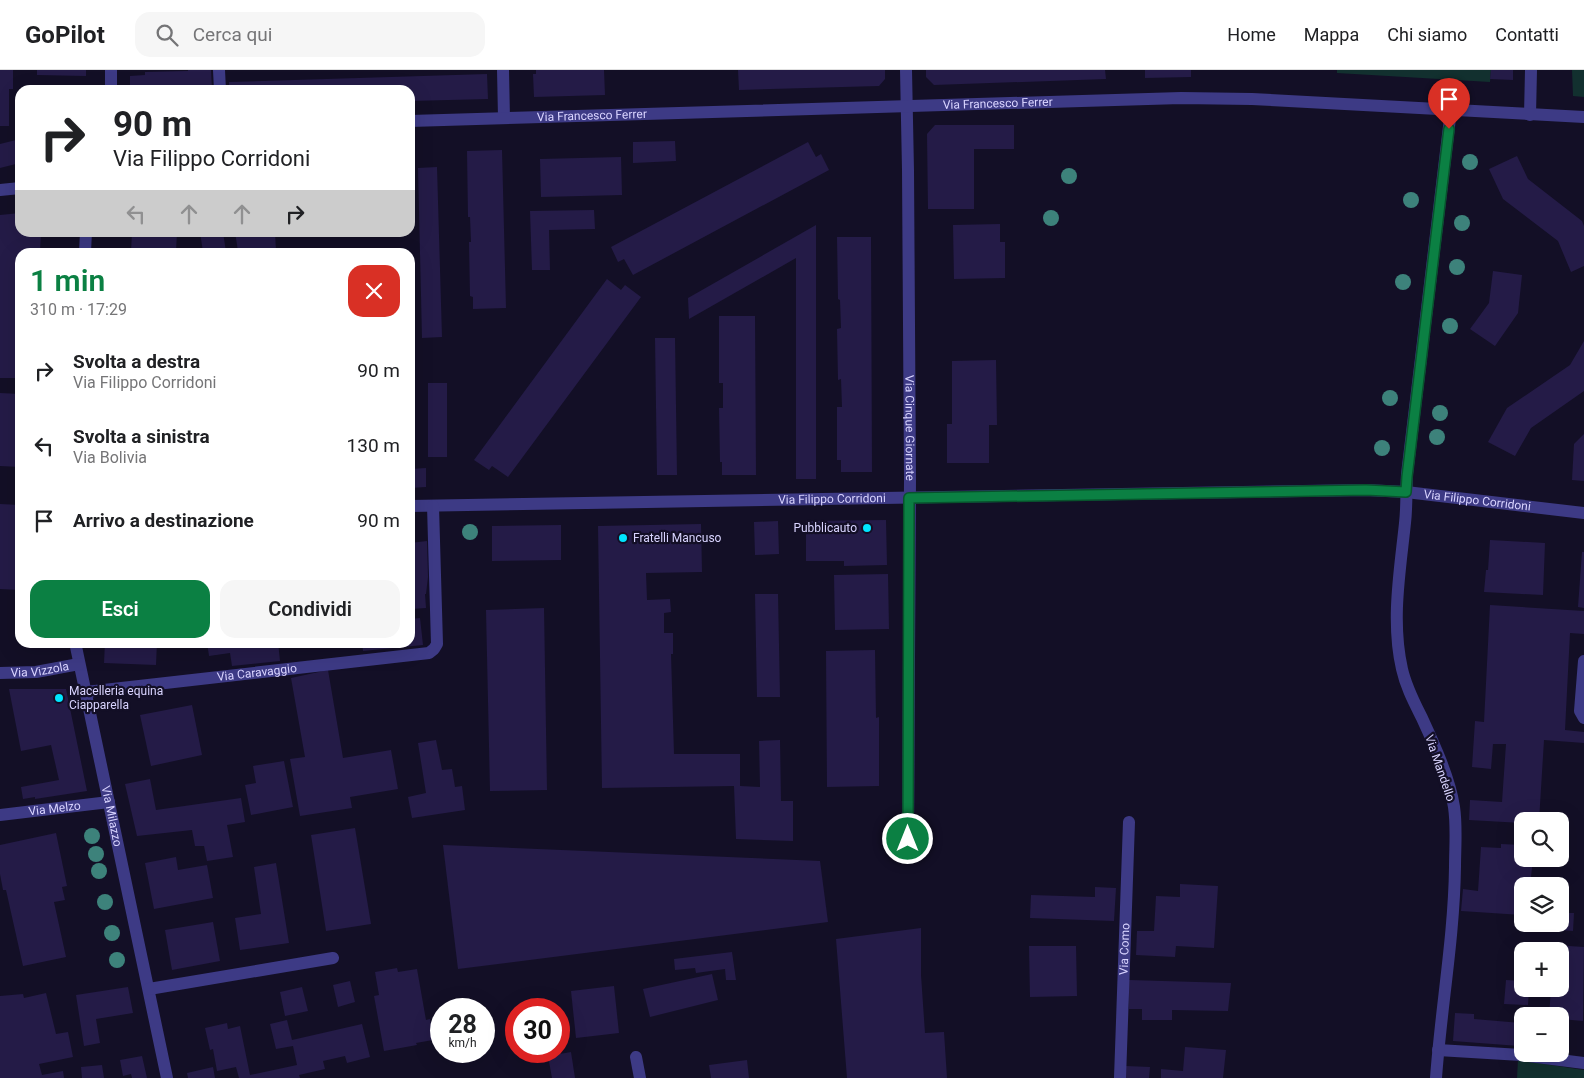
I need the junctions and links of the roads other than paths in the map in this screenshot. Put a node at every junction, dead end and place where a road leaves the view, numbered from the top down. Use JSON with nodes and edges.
{"nodes":[{"id":1,"x":111,"y":70,"type":"edge"},
{"id":2,"x":219,"y":70,"type":"edge"},
{"id":3,"x":503,"y":70,"type":"edge"},
{"id":4,"x":906,"y":70,"type":"edge"},
{"id":5,"x":1531,"y":70,"type":"edge"},
{"id":6,"x":111,"y":85,"type":"edge"},
{"id":7,"x":220,"y":85,"type":"edge"},
{"id":8,"x":907,"y":105,"type":"junction"},
{"id":9,"x":1451,"y":110,"type":"junction"},
{"id":10,"x":1530,"y":115,"type":"junction"},
{"id":11,"x":1584,"y":117,"type":"edge"},
{"id":12,"x":504,"y":118,"type":"junction"},
{"id":13,"x":415,"y":121,"type":"edge"},
{"id":14,"x":15,"y":188,"type":"edge"},
{"id":15,"x":0,"y":190,"type":"edge"},
{"id":16,"x":1406,"y":492,"type":"junction"},
{"id":17,"x":909,"y":498,"type":"junction"},
{"id":18,"x":415,"y":506,"type":"edge"},
{"id":19,"x":433,"y":506,"type":"junction"},
{"id":20,"x":1584,"y":513,"type":"edge"},
{"id":21,"x":76,"y":648,"type":"edge"},
{"id":22,"x":1584,"y":661,"type":"edge"},
{"id":23,"x":79,"y":664,"type":"junction"},
{"id":24,"x":0,"y":673,"type":"edge"},
{"id":25,"x":86,"y":692,"type":"junction"},
{"id":26,"x":1584,"y":718,"type":"edge"},
{"id":27,"x":109,"y":802,"type":"junction"},
{"id":28,"x":0,"y":815,"type":"edge"},
{"id":29,"x":1129,"y":822,"type":"dead end"},
{"id":30,"x":908,"y":839,"type":"dead end"},
{"id":31,"x":333,"y":958,"type":"dead end"},
{"id":32,"x":149,"y":989,"type":"junction"},
{"id":33,"x":1438,"y":1050,"type":"junction"},
{"id":34,"x":636,"y":1057,"type":"dead end"},
{"id":35,"x":1584,"y":1063,"type":"edge"},
{"id":36,"x":167,"y":1078,"type":"edge"},
{"id":37,"x":640,"y":1078,"type":"edge"},
{"id":38,"x":1120,"y":1078,"type":"edge"},
{"id":39,"x":1436,"y":1078,"type":"edge"}],
"edges":[{"from":1,"to":6,"type":"street"},
{"from":2,"to":7,"type":"street"},
{"from":3,"to":12,"type":"street"},
{"from":4,"to":8,"type":"street","name":"Via Cinque Giornate"},
{"from":5,"to":10,"type":"street"},
{"from":8,"to":9,"type":"street","name":"Via Francesco Ferrer"},
{"from":8,"to":12,"type":"street","name":"Via Francesco Ferrer"},
{"from":8,"to":17,"type":"street","name":"Via Cinque Giornate"},
{"from":9,"to":10,"type":"street","name":"Via Francesco Ferrer"},
{"from":9,"to":16,"type":"street","name":"Via Mandello"},
{"from":10,"to":11,"type":"street","name":"Via Francesco Ferrer"},
{"from":12,"to":13,"type":"street","name":"Via Francesco Ferrer"},
{"from":14,"to":15,"type":"street"},
{"from":16,"to":17,"type":"street","name":"Via Filippo Corridoni"},
{"from":16,"to":20,"type":"street","name":"Via Filippo Corridoni"},
{"from":16,"to":33,"type":"street","name":"Via Mandello"},
{"from":17,"to":19,"type":"street","name":"Via Filippo Corridoni"},
{"from":17,"to":30,"type":"street","name":"Via Cinque Giornate"},
{"from":18,"to":19,"type":"street","name":"Via Filippo Corridoni"},
{"from":19,"to":25,"type":"street","name":"Via Caravaggio"},
{"from":21,"to":23,"type":"street","name":"Via Milazzo"},
{"from":22,"to":26,"type":"street"},
{"from":23,"to":24,"type":"street","name":"Via Vizzola"},
{"from":23,"to":25,"type":"street","name":"Via Milazzo"},
{"from":25,"to":27,"type":"street","name":"Via Milazzo"},
{"from":27,"to":28,"type":"street","name":"Via Melzo"},
{"from":27,"to":32,"type":"street","name":"Via Milazzo"},
{"from":29,"to":38,"type":"street","name":"Via Como"},
{"from":31,"to":32,"type":"street"},
{"from":32,"to":36,"type":"street","name":"Via Milazzo"},
{"from":33,"to":35,"type":"street"},
{"from":33,"to":39,"type":"street","name":"Via Mandello"},
{"from":34,"to":37,"type":"street"}]}
